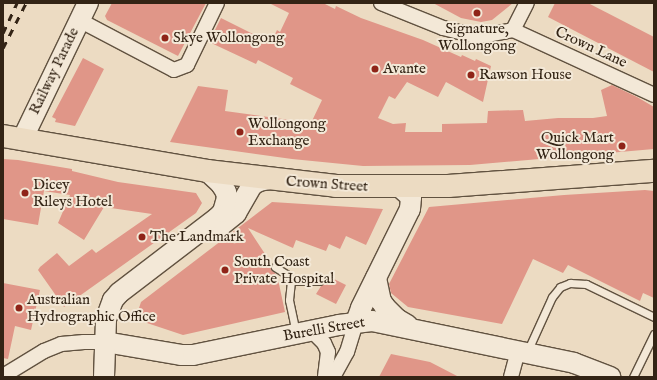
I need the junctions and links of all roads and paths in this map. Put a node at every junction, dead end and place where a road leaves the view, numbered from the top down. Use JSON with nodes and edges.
{"nodes":[{"id":1,"x":88,"y":3,"type":"edge"},
{"id":2,"x":217,"y":3,"type":"edge"},
{"id":3,"x":381,"y":3,"type":"edge"},
{"id":4,"x":527,"y":3,"type":"edge"},
{"id":5,"x":79,"y":20,"type":"junction"},
{"id":6,"x":514,"y":30,"type":"junction"},
{"id":7,"x":654,"y":95,"type":"edge"},
{"id":8,"x":12,"y":138,"type":"edge"},
{"id":9,"x":654,"y":170,"type":"edge"},
{"id":10,"x":206,"y":171,"type":"junction"},
{"id":11,"x":269,"y":179,"type":"junction"},
{"id":12,"x":400,"y":187,"type":"junction"},
{"id":13,"x":203,"y":229,"type":"junction"},
{"id":14,"x":275,"y":267,"type":"dead end"},
{"id":15,"x":376,"y":278,"type":"junction"},
{"id":16,"x":291,"y":281,"type":"junction"},
{"id":17,"x":319,"y":281,"type":"dead end"},
{"id":18,"x":654,"y":317,"type":"edge"},
{"id":19,"x":356,"y":322,"type":"junction"},
{"id":20,"x":416,"y":329,"type":"junction"},
{"id":21,"x":304,"y":332,"type":"junction"},
{"id":22,"x":654,"y":334,"type":"edge"},
{"id":23,"x":105,"y":342,"type":"junction"},
{"id":24,"x":522,"y":352,"type":"junction"},
{"id":25,"x":3,"y":376,"type":"edge"},
{"id":26,"x":104,"y":377,"type":"edge"},
{"id":27,"x":325,"y":377,"type":"edge"},
{"id":28,"x":333,"y":377,"type":"edge"},
{"id":29,"x":511,"y":377,"type":"edge"},
{"id":30,"x":610,"y":377,"type":"edge"},
{"id":31,"x":633,"y":377,"type":"edge"}],
"edges":[{"from":1,"to":5,"type":"main road","name":"Railway Parade"},
{"from":2,"to":5,"type":"street"},
{"from":3,"to":6,"type":"street"},
{"from":4,"to":6,"type":"street"},
{"from":5,"to":8,"type":"main road","name":"Railway Parade"},
{"from":6,"to":7,"type":"street","name":"Crown Lane"},
{"from":8,"to":10,"type":"main road","name":"Crown Street"},
{"from":9,"to":12,"type":"main road","name":"Crown Street"},
{"from":10,"to":11,"type":"main road","name":"Crown Street"},
{"from":10,"to":13,"type":"main road"},
{"from":11,"to":12,"type":"main road","name":"Crown Street"},
{"from":11,"to":13,"type":"main road"},
{"from":12,"to":15,"type":"main road"},
{"from":13,"to":23,"type":"main road"},
{"from":14,"to":16,"type":"lane"},
{"from":15,"to":19,"type":"main road"},
{"from":15,"to":20,"type":"main road"},
{"from":16,"to":17,"type":"lane"},
{"from":16,"to":21,"type":"lane"},
{"from":18,"to":24,"type":"lane"},
{"from":19,"to":20,"type":"main road","name":"Burelli Street"},
{"from":19,"to":21,"type":"main road","name":"Burelli Street"},
{"from":19,"to":28,"type":"street"},
{"from":20,"to":24,"type":"main road","name":"Burelli Street"},
{"from":21,"to":23,"type":"main road","name":"Burelli Street"},
{"from":21,"to":27,"type":"street"},
{"from":22,"to":31,"type":"lane"},
{"from":23,"to":25,"type":"street"},
{"from":23,"to":26,"type":"main road"},
{"from":24,"to":29,"type":"street"},
{"from":24,"to":30,"type":"main road","name":"Burelli Street"}]}
